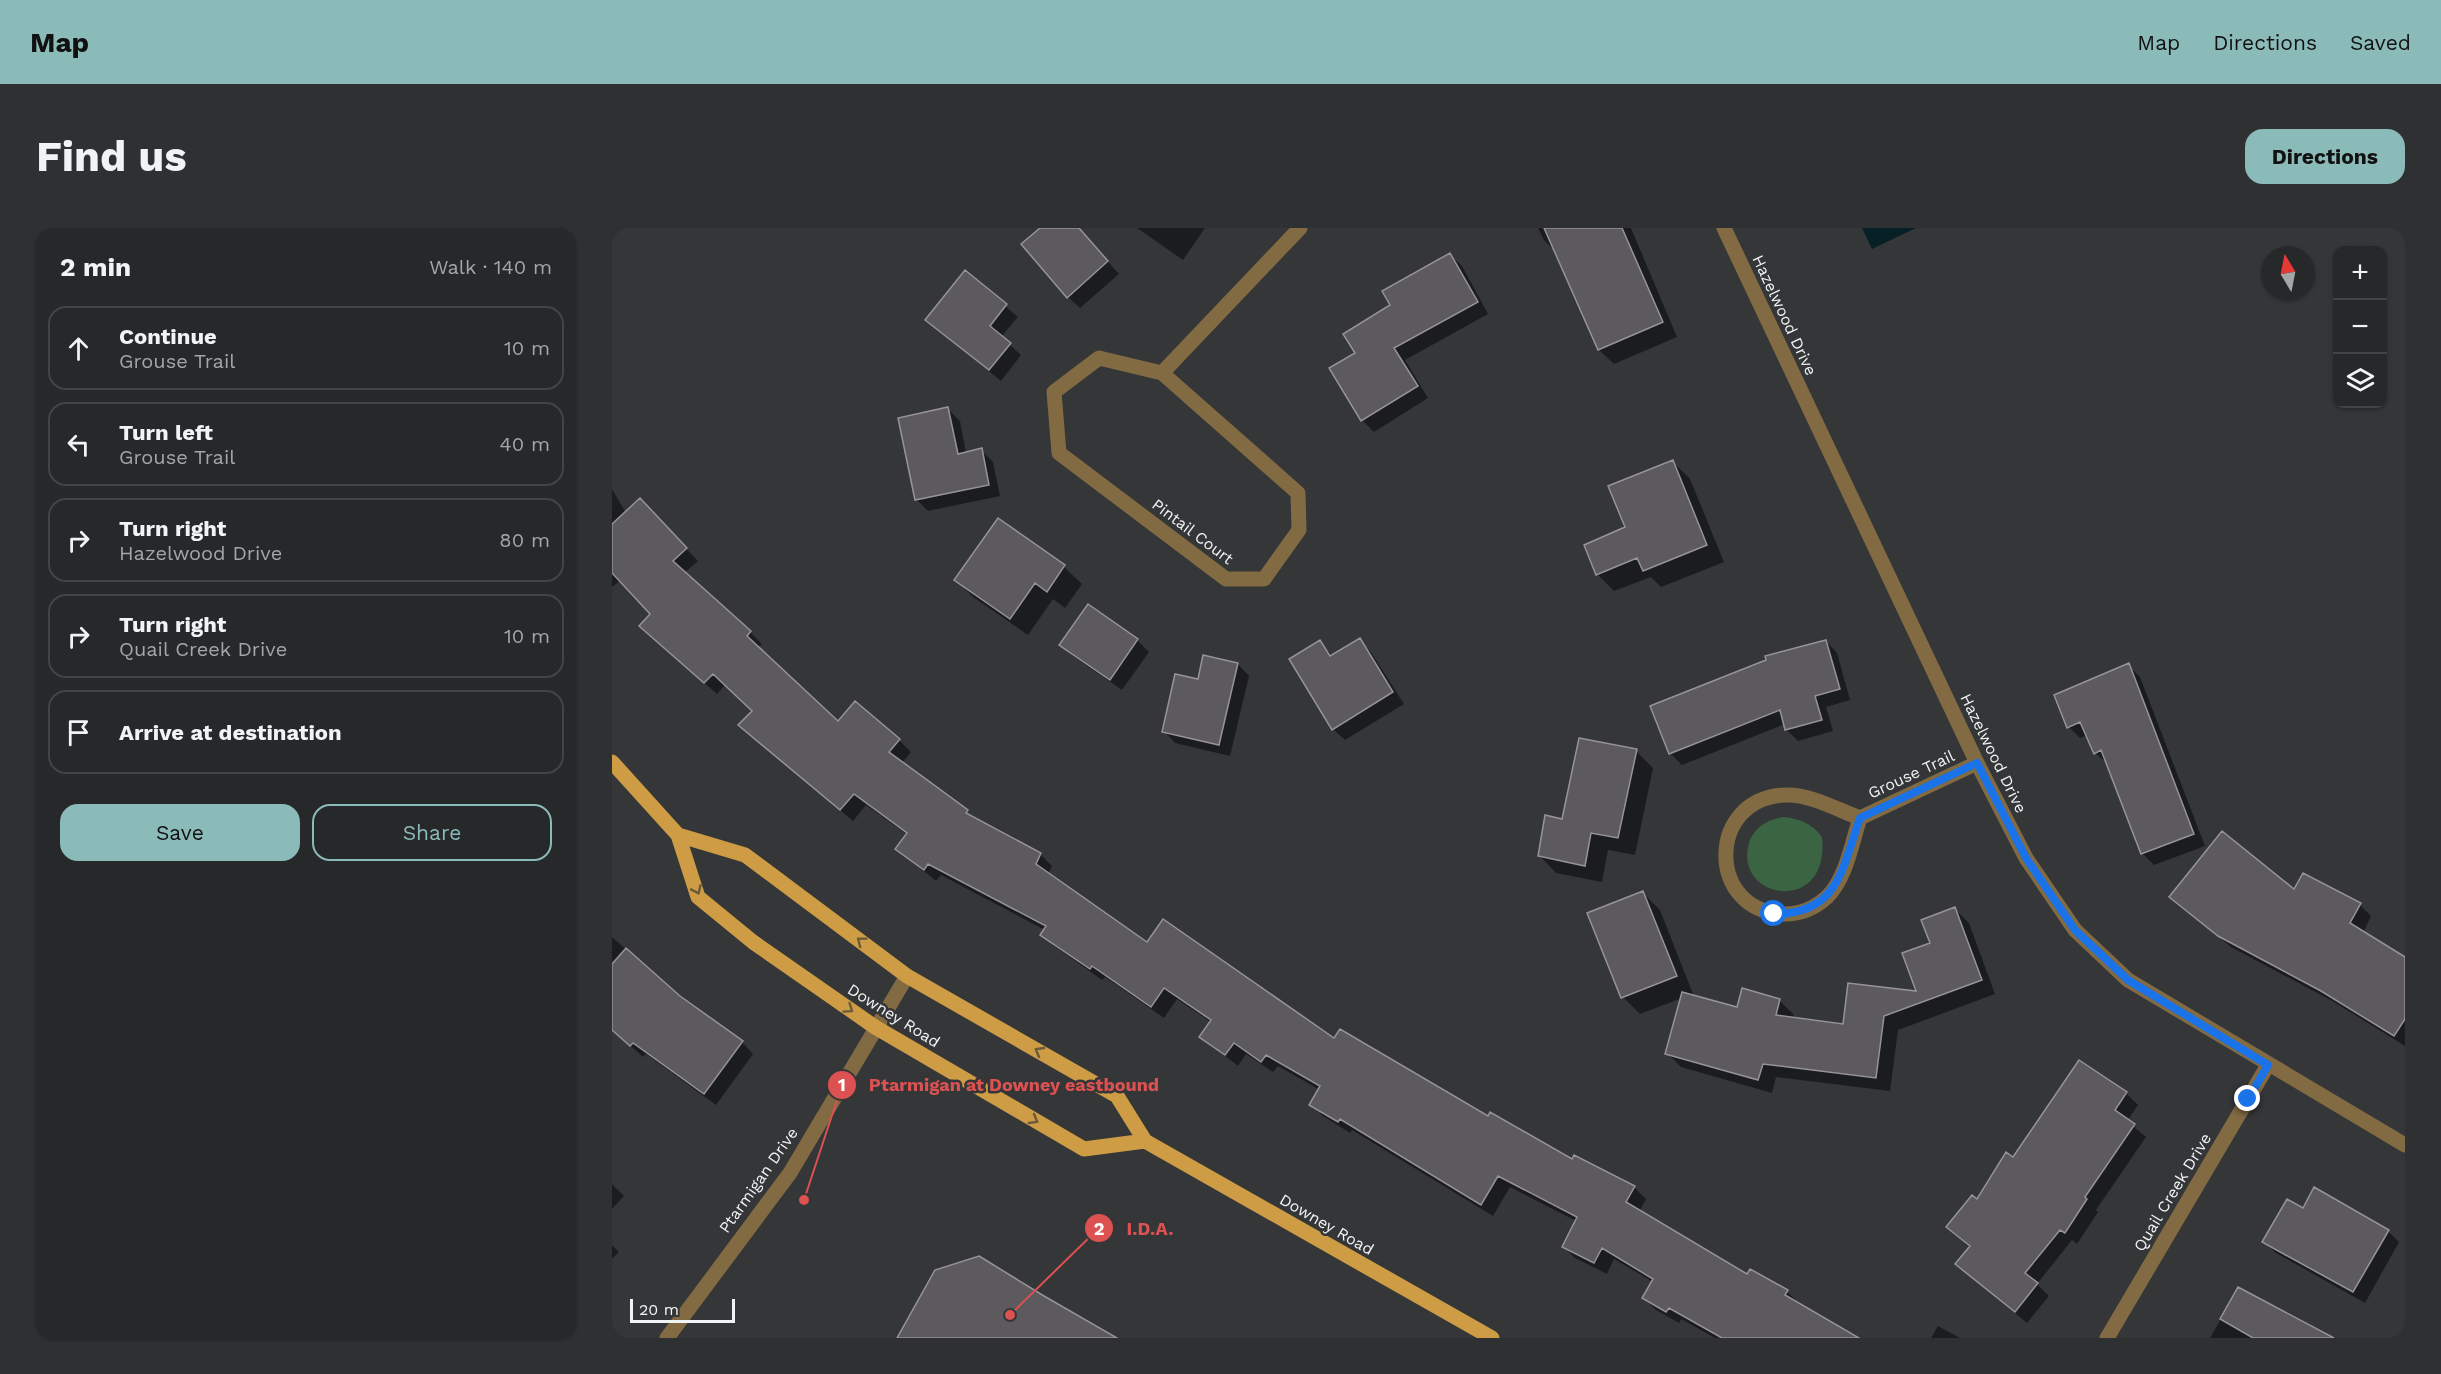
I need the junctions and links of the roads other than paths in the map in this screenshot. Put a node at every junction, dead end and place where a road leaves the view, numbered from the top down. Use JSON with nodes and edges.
{"nodes":[{"id":1,"x":1300,"y":228,"type":"edge"},
{"id":2,"x":1724,"y":228,"type":"edge"},
{"id":3,"x":1162,"y":373,"type":"junction"},
{"id":4,"x":612,"y":762,"type":"edge"},
{"id":5,"x":1977,"y":763,"type":"junction"},
{"id":6,"x":1860,"y":818,"type":"junction"},
{"id":7,"x":678,"y":835,"type":"junction"},
{"id":8,"x":907,"y":976,"type":"junction"},
{"id":9,"x":875,"y":1027,"type":"junction"},
{"id":10,"x":2268,"y":1065,"type":"junction"},
{"id":11,"x":1145,"y":1141,"type":"junction"},
{"id":12,"x":2405,"y":1145,"type":"edge"},
{"id":13,"x":667,"y":1338,"type":"edge"},
{"id":14,"x":1492,"y":1338,"type":"edge"},
{"id":15,"x":2107,"y":1338,"type":"edge"}],
"edges":[{"from":1,"to":3,"type":"street"},
{"from":2,"to":5,"type":"street","name":"Hazelwood Drive"},
{"from":3,"to":3,"type":"street","name":"Pintail Court"},
{"from":4,"to":7,"type":"main road","name":"Downey Road"},
{"from":5,"to":6,"type":"street","name":"Grouse Trail"},
{"from":5,"to":10,"type":"street","name":"Hazelwood Drive"},
{"from":6,"to":6,"type":"street","name":"Grouse Trail"},
{"from":8,"to":7,"type":"main road","name":"Downey Road","one_way":true},
{"from":7,"to":9,"type":"main road","name":"Downey Road","one_way":true},
{"from":8,"to":9,"type":"street","name":"Ptarmigan Drive"},
{"from":11,"to":8,"type":"main road","name":"Downey Road","one_way":true},
{"from":9,"to":11,"type":"main road","name":"Downey Road","one_way":true},
{"from":9,"to":13,"type":"street","name":"Ptarmigan Drive"},
{"from":10,"to":12,"type":"street","name":"Hazelwood Drive"},
{"from":10,"to":15,"type":"street","name":"Quail Creek Drive"},
{"from":11,"to":14,"type":"main road","name":"Downey Road"}]}
